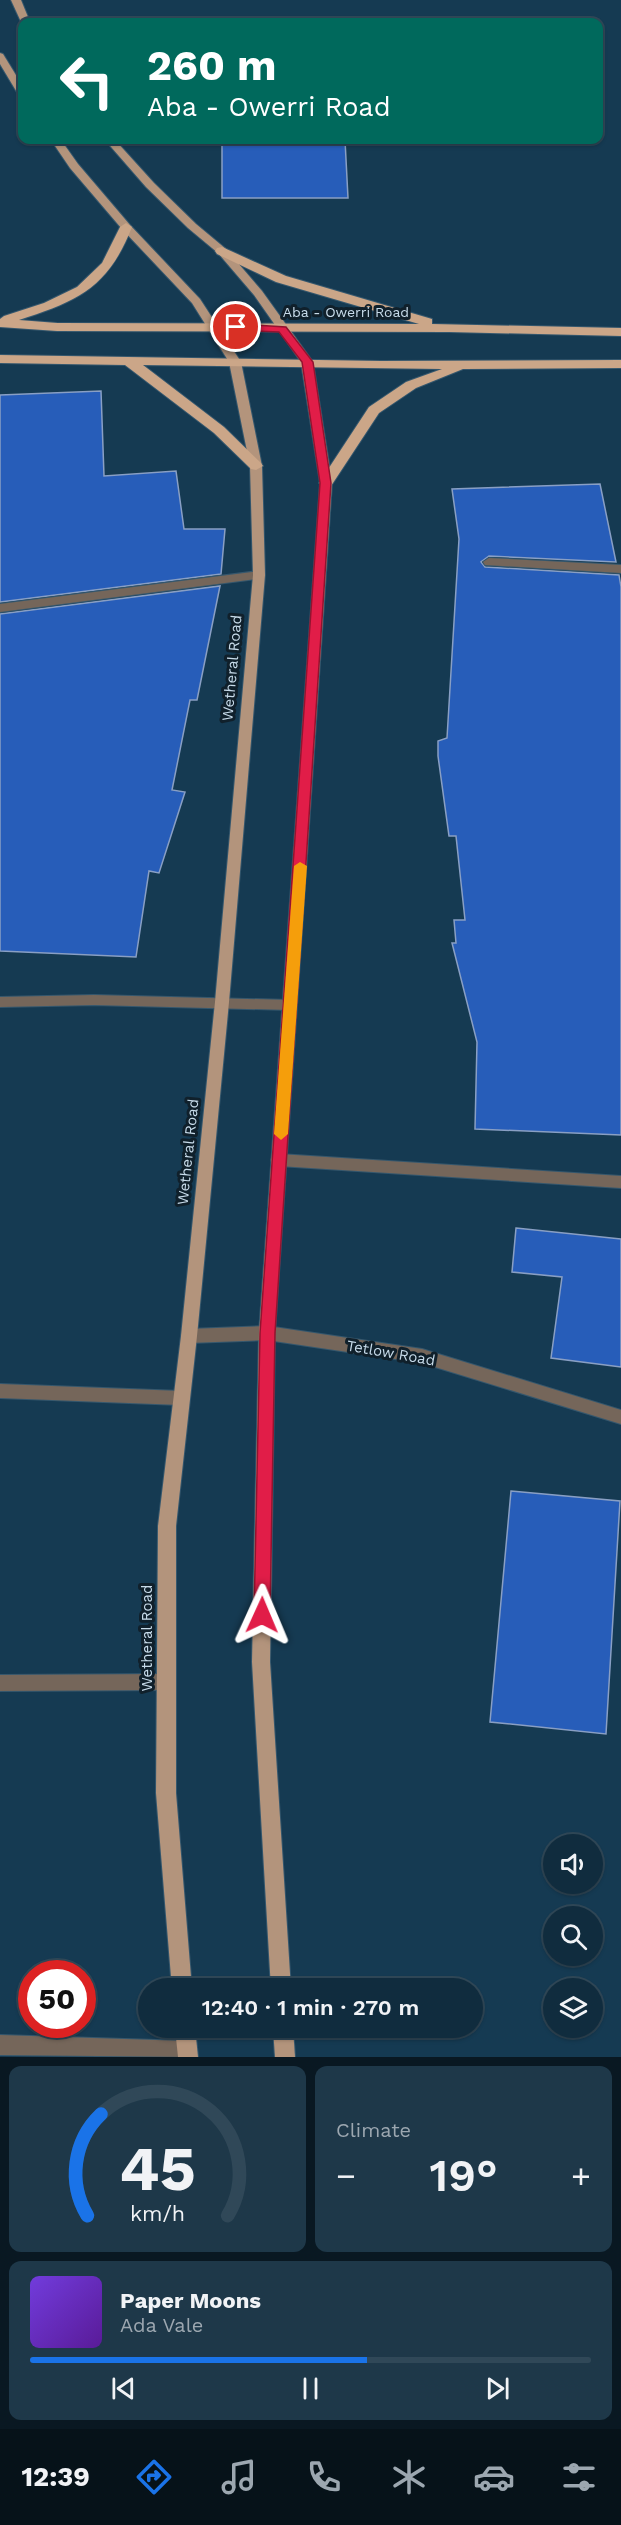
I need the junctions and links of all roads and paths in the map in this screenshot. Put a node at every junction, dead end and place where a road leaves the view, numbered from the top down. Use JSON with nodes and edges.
{"nodes":[{"id":1,"x":16,"y":0,"type":"edge"},
{"id":2,"x":24,"y":18,"type":"edge"},
{"id":3,"x":0,"y":56,"type":"edge"},
{"id":4,"x":18,"y":85,"type":"edge"},
{"id":5,"x":59,"y":144,"type":"edge"},
{"id":6,"x":114,"y":144,"type":"edge"},
{"id":7,"x":126,"y":228,"type":"junction"},
{"id":8,"x":222,"y":251,"type":"junction"},
{"id":9,"x":0,"y":322,"type":"edge"},
{"id":10,"x":213,"y":327,"type":"junction"},
{"id":11,"x":449,"y":328,"type":"junction"},
{"id":12,"x":282,"y":329,"type":"junction"},
{"id":13,"x":621,"y":332,"type":"edge"},
{"id":14,"x":0,"y":358,"type":"edge"},
{"id":15,"x":130,"y":362,"type":"junction"},
{"id":16,"x":235,"y":362,"type":"junction"},
{"id":17,"x":308,"y":362,"type":"junction"},
{"id":18,"x":471,"y":363,"type":"junction"},
{"id":19,"x":621,"y":364,"type":"edge"},
{"id":20,"x":256,"y":465,"type":"junction"},
{"id":21,"x":326,"y":483,"type":"junction"},
{"id":22,"x":489,"y":562,"type":"dead end"},
{"id":23,"x":621,"y":569,"type":"edge"},
{"id":24,"x":260,"y":575,"type":"junction"},
{"id":25,"x":0,"y":608,"type":"edge"},
{"id":26,"x":0,"y":1002,"type":"edge"},
{"id":27,"x":222,"y":1002,"type":"junction"},
{"id":28,"x":290,"y":1005,"type":"junction"},
{"id":29,"x":279,"y":1160,"type":"junction"},
{"id":30,"x":621,"y":1182,"type":"edge"},
{"id":31,"x":267,"y":1333,"type":"junction"},
{"id":32,"x":189,"y":1336,"type":"junction"},
{"id":33,"x":0,"y":1391,"type":"edge"},
{"id":34,"x":182,"y":1398,"type":"junction"},
{"id":35,"x":621,"y":1417,"type":"edge"},
{"id":36,"x":167,"y":1682,"type":"junction"},
{"id":37,"x":0,"y":1683,"type":"edge"},
{"id":38,"x":181,"y":1978,"type":"edge"},
{"id":39,"x":280,"y":1978,"type":"edge"},
{"id":40,"x":186,"y":2038,"type":"edge"},
{"id":41,"x":284,"y":2038,"type":"edge"},
{"id":42,"x":0,"y":2045,"type":"edge"},
{"id":43,"x":187,"y":2054,"type":"edge"},
{"id":44,"x":285,"y":2057,"type":"edge"}],
"edges":[{"from":1,"to":2,"type":"main road"},
{"from":3,"to":4,"type":"main road"},
{"from":5,"to":7,"type":"main road","name":"Wetheral Road"},
{"from":6,"to":8,"type":"main road"},
{"from":7,"to":9,"type":"highway"},
{"from":7,"to":10,"type":"main road","name":"Wetheral Road"},
{"from":8,"to":11,"type":"highway"},
{"from":8,"to":12,"type":"main road"},
{"from":9,"to":10,"type":"highway","name":"Aba - Owerri Road"},
{"from":10,"to":12,"type":"highway","name":"Aba - Owerri Road"},
{"from":10,"to":16,"type":"main road","name":"Wetheral Road"},
{"from":11,"to":12,"type":"highway","name":"Aba - Owerri Road"},
{"from":11,"to":13,"type":"highway","name":"Aba - Owerri Road"},
{"from":12,"to":17,"type":"main road"},
{"from":14,"to":15,"type":"highway"},
{"from":15,"to":16,"type":"highway"},
{"from":15,"to":20,"type":"highway"},
{"from":16,"to":17,"type":"highway"},
{"from":16,"to":20,"type":"main road","name":"Wetheral Road"},
{"from":17,"to":18,"type":"highway"},
{"from":17,"to":21,"type":"main road"},
{"from":18,"to":19,"type":"highway"},
{"from":18,"to":21,"type":"highway"},
{"from":20,"to":24,"type":"main road","name":"Wetheral Road"},
{"from":21,"to":28,"type":"main road"},
{"from":22,"to":23,"type":"street"},
{"from":24,"to":25,"type":"street"},
{"from":24,"to":27,"type":"main road","name":"Wetheral Road"},
{"from":26,"to":27,"type":"street"},
{"from":27,"to":28,"type":"street"},
{"from":27,"to":32,"type":"main road","name":"Wetheral Road"},
{"from":28,"to":29,"type":"main road"},
{"from":29,"to":30,"type":"street"},
{"from":29,"to":31,"type":"main road"},
{"from":31,"to":32,"type":"street","name":"Tetlow Road"},
{"from":31,"to":35,"type":"street","name":"Tetlow Road"},
{"from":31,"to":39,"type":"main road"},
{"from":32,"to":34,"type":"main road","name":"Wetheral Road"},
{"from":33,"to":34,"type":"street"},
{"from":34,"to":36,"type":"main road","name":"Wetheral Road"},
{"from":36,"to":37,"type":"street"},
{"from":36,"to":38,"type":"main road","name":"Wetheral Road"},
{"from":40,"to":43,"type":"main road"},
{"from":41,"to":44,"type":"main road"},
{"from":42,"to":43,"type":"street"}]}
